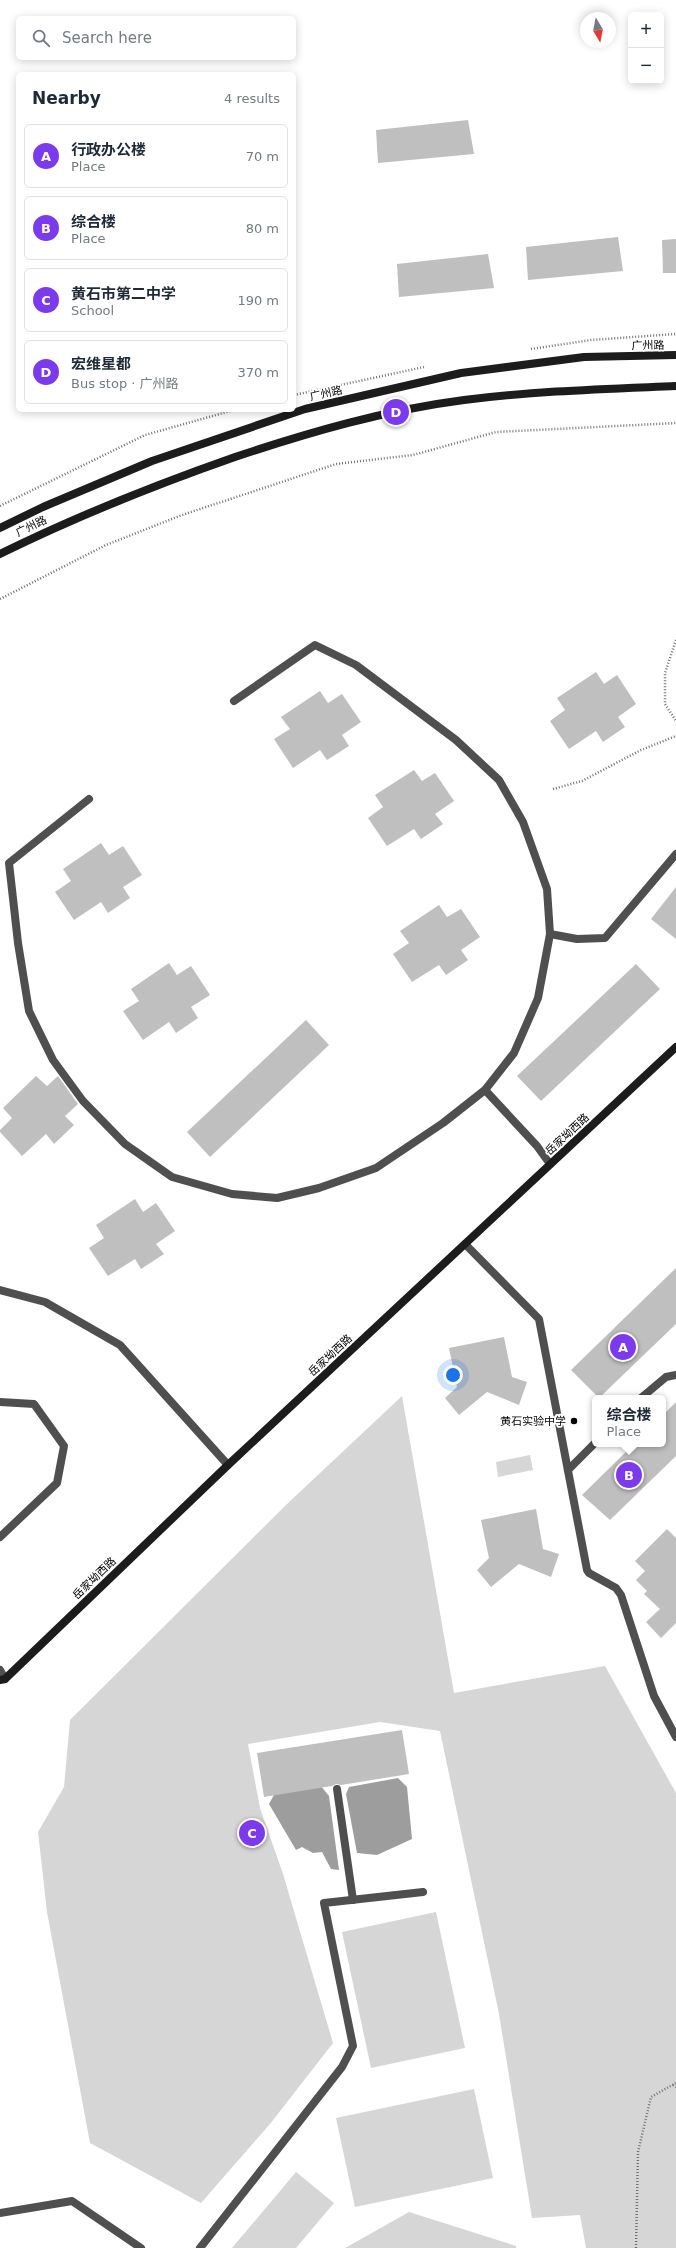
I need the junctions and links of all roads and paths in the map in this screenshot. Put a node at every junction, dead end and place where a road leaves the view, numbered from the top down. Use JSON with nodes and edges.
{"nodes":[{"id":1,"x":676,"y":355,"type":"edge"},
{"id":2,"x":676,"y":386,"type":"edge"},
{"id":3,"x":227,"y":412,"type":"edge"},
{"id":4,"x":676,"y":422,"type":"edge"},
{"id":5,"x":0,"y":506,"type":"edge"},
{"id":6,"x":0,"y":528,"type":"edge"},
{"id":7,"x":0,"y":554,"type":"edge"},
{"id":8,"x":0,"y":599,"type":"edge"},
{"id":9,"x":676,"y":640,"type":"edge"},
{"id":10,"x":234,"y":701,"type":"dead end"},
{"id":11,"x":676,"y":721,"type":"edge"},
{"id":12,"x":676,"y":736,"type":"edge"},
{"id":13,"x":553,"y":789,"type":"dead end"},
{"id":14,"x":90,"y":799,"type":"dead end"},
{"id":15,"x":676,"y":854,"type":"edge"},
{"id":16,"x":550,"y":934,"type":"junction"},
{"id":17,"x":676,"y":1047,"type":"edge"},
{"id":18,"x":485,"y":1090,"type":"junction"},
{"id":19,"x":550,"y":1164,"type":"junction"},
{"id":20,"x":465,"y":1244,"type":"junction"},
{"id":21,"x":0,"y":1290,"type":"edge"},
{"id":22,"x":676,"y":1375,"type":"edge"},
{"id":23,"x":645,"y":1395,"type":"edge"},
{"id":24,"x":0,"y":1402,"type":"edge"},
{"id":25,"x":592,"y":1446,"type":"edge"},
{"id":26,"x":228,"y":1465,"type":"junction"},
{"id":27,"x":568,"y":1470,"type":"junction"},
{"id":28,"x":0,"y":1537,"type":"edge"},
{"id":29,"x":0,"y":1670,"type":"edge"},
{"id":30,"x":2,"y":1680,"type":"edge"},
{"id":31,"x":676,"y":1737,"type":"edge"},
{"id":32,"x":337,"y":1789,"type":"dead end"},
{"id":33,"x":423,"y":1892,"type":"dead end"},
{"id":34,"x":353,"y":1900,"type":"junction"},
{"id":35,"x":676,"y":2083,"type":"edge"},
{"id":36,"x":672,"y":2085,"type":"junction"},
{"id":37,"x":676,"y":2087,"type":"edge"},
{"id":38,"x":0,"y":2213,"type":"edge"},
{"id":39,"x":141,"y":2248,"type":"edge"},
{"id":40,"x":200,"y":2248,"type":"edge"},
{"id":41,"x":636,"y":2248,"type":"edge"}],
"edges":[{"from":1,"to":6,"type":"main road","name":"广州路"},
{"from":2,"to":7,"type":"main road","name":"广州路"},
{"from":3,"to":5,"type":"path"},
{"from":4,"to":8,"type":"path"},
{"from":9,"to":11,"type":"path"},
{"from":10,"to":16,"type":"street"},
{"from":12,"to":13,"type":"path"},
{"from":14,"to":18,"type":"street"},
{"from":15,"to":16,"type":"street"},
{"from":16,"to":18,"type":"street"},
{"from":17,"to":19,"type":"main road","name":"岳家坳西路"},
{"from":18,"to":19,"type":"street"},
{"from":19,"to":20,"type":"main road","name":"岳家坳西路"},
{"from":20,"to":26,"type":"main road","name":"岳家坳西路"},
{"from":20,"to":27,"type":"street"},
{"from":21,"to":26,"type":"street"},
{"from":22,"to":23,"type":"street"},
{"from":24,"to":28,"type":"street"},
{"from":25,"to":27,"type":"street"},
{"from":26,"to":30,"type":"main road","name":"岳家坳西路"},
{"from":27,"to":31,"type":"street"},
{"from":29,"to":30,"type":"street"},
{"from":32,"to":34,"type":"street"},
{"from":33,"to":34,"type":"street"},
{"from":34,"to":40,"type":"street"},
{"from":35,"to":36,"type":"path"},
{"from":36,"to":37,"type":"path"},
{"from":36,"to":41,"type":"path"},
{"from":38,"to":39,"type":"street"}]}
